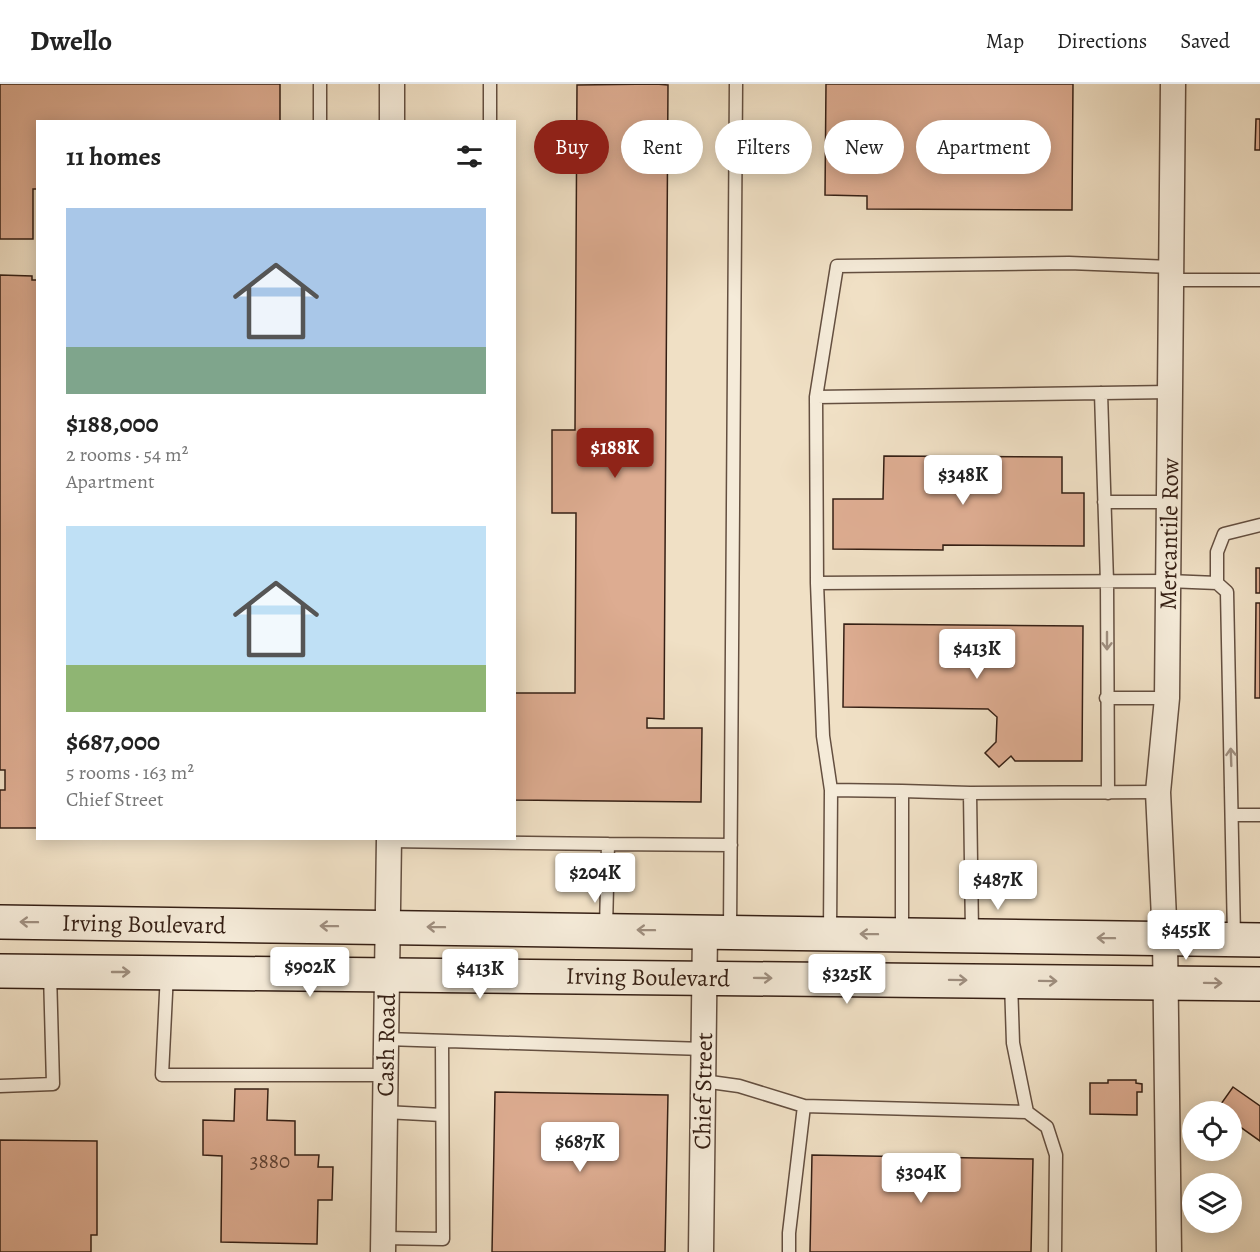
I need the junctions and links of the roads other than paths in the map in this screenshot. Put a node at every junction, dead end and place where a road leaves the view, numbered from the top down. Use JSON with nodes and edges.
{"nodes":[{"id":1,"x":320,"y":84,"type":"edge"},
{"id":2,"x":392,"y":84,"type":"edge"},
{"id":3,"x":490,"y":84,"type":"edge"},
{"id":4,"x":736,"y":84,"type":"edge"},
{"id":5,"x":1173,"y":84,"type":"edge"},
{"id":6,"x":320,"y":120,"type":"edge"},
{"id":7,"x":392,"y":120,"type":"edge"},
{"id":8,"x":490,"y":120,"type":"edge"},
{"id":9,"x":1171,"y":274,"type":"junction"},
{"id":10,"x":1260,"y":280,"type":"edge"},
{"id":11,"x":1170,"y":392,"type":"junction"},
{"id":12,"x":1101,"y":393,"type":"junction"},
{"id":13,"x":816,"y":396,"type":"junction"},
{"id":14,"x":1104,"y":502,"type":"junction"},
{"id":15,"x":1169,"y":502,"type":"junction"},
{"id":16,"x":1260,"y":525,"type":"edge"},
{"id":17,"x":1168,"y":581,"type":"junction"},
{"id":18,"x":1107,"y":582,"type":"junction"},
{"id":19,"x":817,"y":583,"type":"junction"},
{"id":20,"x":1217,"y":584,"type":"junction"},
{"id":21,"x":1106,"y":698,"type":"junction"},
{"id":22,"x":1167,"y":698,"type":"junction"},
{"id":23,"x":831,"y":790,"type":"junction"},
{"id":24,"x":902,"y":791,"type":"junction"},
{"id":25,"x":1158,"y":792,"type":"junction"},
{"id":26,"x":970,"y":793,"type":"junction"},
{"id":27,"x":1108,"y":794,"type":"junction"},
{"id":28,"x":1233,"y":815,"type":"junction"},
{"id":29,"x":1260,"y":815,"type":"edge"},
{"id":30,"x":389,"y":840,"type":"edge"},
{"id":31,"x":608,"y":844,"type":"junction"},
{"id":32,"x":731,"y":845,"type":"junction"},
{"id":33,"x":0,"y":922,"type":"edge"},
{"id":34,"x":80,"y":923,"type":"junction"},
{"id":35,"x":387,"y":926,"type":"junction"},
{"id":36,"x":606,"y":929,"type":"junction"},
{"id":37,"x":717,"y":931,"type":"junction"},
{"id":38,"x":830,"y":934,"type":"junction"},
{"id":39,"x":902,"y":935,"type":"junction"},
{"id":40,"x":972,"y":936,"type":"junction"},
{"id":41,"x":1165,"y":939,"type":"junction"},
{"id":42,"x":1247,"y":939,"type":"edge"},
{"id":43,"x":0,"y":971,"type":"edge"},
{"id":44,"x":66,"y":972,"type":"junction"},
{"id":45,"x":167,"y":972,"type":"junction"},
{"id":46,"x":387,"y":973,"type":"junction"},
{"id":47,"x":704,"y":978,"type":"junction"},
{"id":48,"x":1011,"y":981,"type":"junction"},
{"id":49,"x":1165,"y":982,"type":"junction"},
{"id":50,"x":1260,"y":984,"type":"edge"},
{"id":51,"x":386,"y":1039,"type":"junction"},
{"id":52,"x":441,"y":1042,"type":"junction"},
{"id":53,"x":704,"y":1048,"type":"junction"},
{"id":54,"x":385,"y":1075,"type":"junction"},
{"id":55,"x":703,"y":1081,"type":"junction"},
{"id":56,"x":0,"y":1086,"type":"edge"},
{"id":57,"x":804,"y":1106,"type":"junction"},
{"id":58,"x":385,"y":1112,"type":"junction"},
{"id":59,"x":1027,"y":1112,"type":"junction"},
{"id":60,"x":442,"y":1115,"type":"junction"},
{"id":61,"x":383,"y":1245,"type":"edge"},
{"id":62,"x":701,"y":1252,"type":"edge"},
{"id":63,"x":789,"y":1252,"type":"edge"},
{"id":64,"x":1055,"y":1252,"type":"edge"},
{"id":65,"x":1169,"y":1252,"type":"edge"}],
"edges":[{"from":1,"to":6,"type":"lane"},
{"from":2,"to":7,"type":"street"},
{"from":3,"to":8,"type":"lane"},
{"from":4,"to":32,"type":"lane"},
{"from":5,"to":9,"type":"street","name":"Mercantile Row"},
{"from":9,"to":10,"type":"lane"},
{"from":9,"to":11,"type":"street","name":"Mercantile Row"},
{"from":9,"to":13,"type":"lane"},
{"from":11,"to":12,"type":"lane"},
{"from":11,"to":15,"type":"street","name":"Mercantile Row"},
{"from":12,"to":13,"type":"lane"},
{"from":12,"to":14,"type":"lane"},
{"from":13,"to":19,"type":"lane"},
{"from":14,"to":15,"type":"lane"},
{"from":14,"to":18,"type":"lane"},
{"from":15,"to":17,"type":"street","name":"Mercantile Row"},
{"from":16,"to":20,"type":"lane"},
{"from":17,"to":18,"type":"lane"},
{"from":17,"to":20,"type":"lane"},
{"from":17,"to":22,"type":"street","name":"Mercantile Row"},
{"from":18,"to":19,"type":"lane"},
{"from":18,"to":21,"type":"lane","one_way":true},
{"from":19,"to":23,"type":"lane"},
{"from":28,"to":20,"type":"lane","one_way":true},
{"from":21,"to":22,"type":"lane"},
{"from":21,"to":27,"type":"lane"},
{"from":22,"to":25,"type":"street","name":"Mercantile Row"},
{"from":23,"to":24,"type":"lane"},
{"from":23,"to":38,"type":"lane"},
{"from":24,"to":26,"type":"lane"},
{"from":24,"to":39,"type":"lane"},
{"from":25,"to":27,"type":"lane"},
{"from":25,"to":41,"type":"street","name":"Mercantile Row"},
{"from":26,"to":27,"type":"lane"},
{"from":26,"to":40,"type":"lane"},
{"from":28,"to":29,"type":"lane"},
{"from":28,"to":42,"type":"lane"},
{"from":30,"to":31,"type":"lane"},
{"from":30,"to":35,"type":"street","name":"Cash Road"},
{"from":31,"to":32,"type":"lane"},
{"from":31,"to":36,"type":"lane"},
{"from":32,"to":37,"type":"lane"},
{"from":34,"to":33,"type":"main road","name":"Irving Boulevard","one_way":true},
{"from":35,"to":34,"type":"main road","name":"Irving Boulevard","one_way":true},
{"from":34,"to":44,"type":"main road"},
{"from":36,"to":35,"type":"main road","name":"Irving Boulevard","one_way":true},
{"from":35,"to":46,"type":"street","name":"Cash Road"},
{"from":37,"to":36,"type":"main road","name":"Irving Boulevard","one_way":true},
{"from":37,"to":38,"type":"main road","name":"Irving Boulevard"},
{"from":37,"to":47,"type":"street","name":"Chief Street"},
{"from":39,"to":38,"type":"main road","name":"Irving Boulevard","one_way":true},
{"from":39,"to":40,"type":"main road","name":"Irving Boulevard"},
{"from":41,"to":40,"type":"main road","name":"Irving Boulevard","one_way":true},
{"from":41,"to":42,"type":"main road","name":"Irving Boulevard"},
{"from":41,"to":49,"type":"street","name":"Mercantile Row"},
{"from":43,"to":44,"type":"main road","name":"Irving Boulevard"},
{"from":44,"to":45,"type":"main road","name":"Irving Boulevard","one_way":true},
{"from":44,"to":56,"type":"lane"},
{"from":45,"to":46,"type":"main road","name":"Irving Boulevard"},
{"from":45,"to":54,"type":"lane"},
{"from":46,"to":47,"type":"main road","name":"Irving Boulevard"},
{"from":46,"to":51,"type":"street","name":"Cash Road"},
{"from":47,"to":48,"type":"main road","name":"Irving Boulevard","one_way":true},
{"from":47,"to":53,"type":"street","name":"Chief Street"},
{"from":48,"to":49,"type":"main road","name":"Irving Boulevard","one_way":true},
{"from":48,"to":59,"type":"lane"},
{"from":49,"to":50,"type":"main road","name":"Irving Boulevard","one_way":true},
{"from":49,"to":65,"type":"street","name":"Mercantile Row"},
{"from":51,"to":52,"type":"lane"},
{"from":51,"to":54,"type":"street","name":"Cash Road"},
{"from":52,"to":53,"type":"lane"},
{"from":52,"to":60,"type":"lane"},
{"from":53,"to":55,"type":"street","name":"Chief Street"},
{"from":54,"to":58,"type":"street","name":"Cash Road"},
{"from":55,"to":57,"type":"lane"},
{"from":55,"to":62,"type":"street","name":"Chief Street"},
{"from":57,"to":59,"type":"lane"},
{"from":57,"to":63,"type":"lane"},
{"from":58,"to":60,"type":"lane"},
{"from":58,"to":61,"type":"street","name":"Cash Road"},
{"from":59,"to":64,"type":"lane"},
{"from":60,"to":61,"type":"lane"}]}
